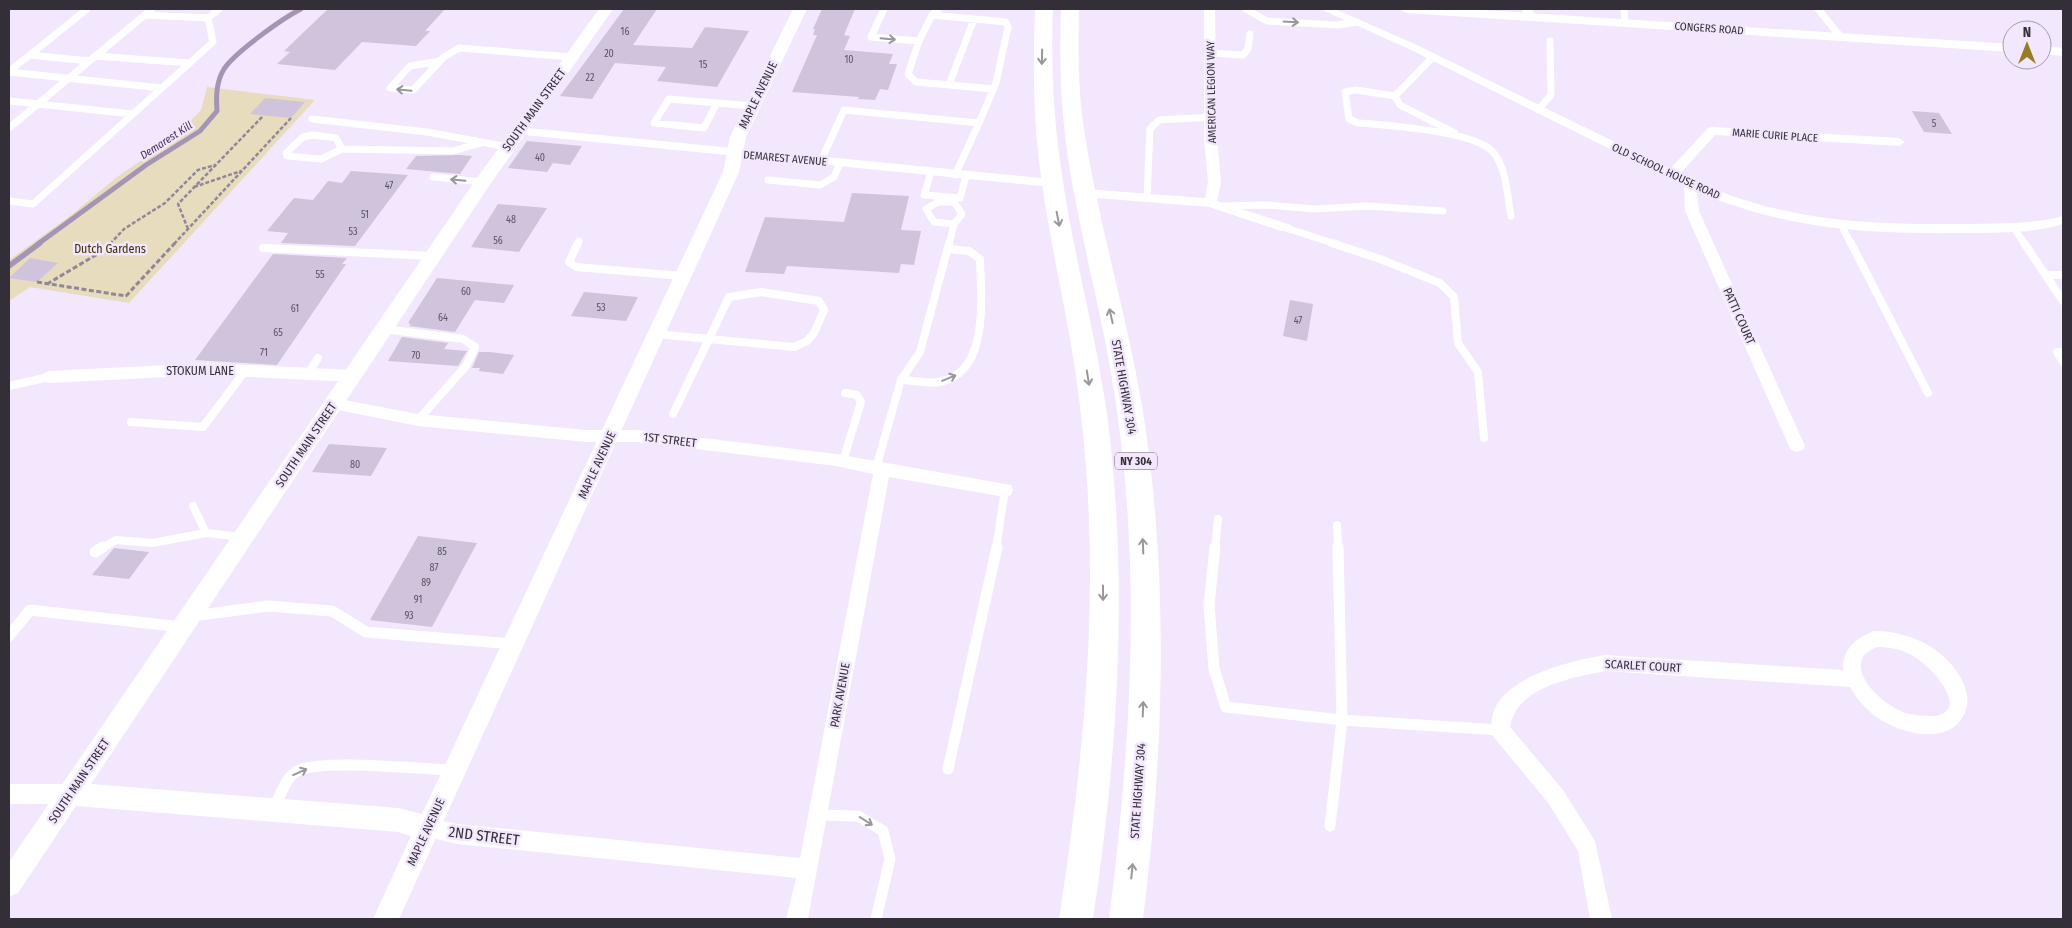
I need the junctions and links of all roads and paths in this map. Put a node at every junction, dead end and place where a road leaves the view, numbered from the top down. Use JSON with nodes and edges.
{"nodes":[{"id":1,"x":87,"y":9,"type":"edge"},
{"id":2,"x":152,"y":9,"type":"edge"},
{"id":3,"x":219,"y":9,"type":"edge"},
{"id":4,"x":606,"y":9,"type":"edge"},
{"id":5,"x":800,"y":9,"type":"edge"},
{"id":6,"x":884,"y":9,"type":"edge"},
{"id":7,"x":938,"y":9,"type":"edge"},
{"id":8,"x":1044,"y":9,"type":"edge"},
{"id":9,"x":1070,"y":9,"type":"edge"},
{"id":10,"x":1209,"y":9,"type":"edge"},
{"id":11,"x":1246,"y":9,"type":"edge"},
{"id":12,"x":1326,"y":9,"type":"edge"},
{"id":13,"x":1406,"y":9,"type":"edge"},
{"id":14,"x":1818,"y":9,"type":"edge"},
{"id":15,"x":1486,"y":11,"type":"edge"},
{"id":16,"x":1528,"y":12,"type":"edge"},
{"id":17,"x":145,"y":15,"type":"junction"},
{"id":18,"x":932,"y":15,"type":"junction"},
{"id":19,"x":1625,"y":16,"type":"edge"},
{"id":20,"x":208,"y":18,"type":"junction"},
{"id":21,"x":974,"y":18,"type":"junction"},
{"id":22,"x":1356,"y":22,"type":"junction"},
{"id":23,"x":1250,"y":34,"type":"dead end"},
{"id":24,"x":1840,"y":36,"type":"junction"},
{"id":25,"x":919,"y":41,"type":"junction"},
{"id":26,"x":1550,"y":41,"type":"dead end"},
{"id":27,"x":2002,"y":47,"type":"edge"},
{"id":28,"x":1210,"y":53,"type":"junction"},
{"id":29,"x":30,"y":55,"type":"junction"},
{"id":30,"x":96,"y":56,"type":"junction"},
{"id":31,"x":572,"y":57,"type":"junction"},
{"id":32,"x":1433,"y":57,"type":"junction"},
{"id":33,"x":89,"y":61,"type":"junction"},
{"id":34,"x":440,"y":61,"type":"junction"},
{"id":35,"x":189,"y":63,"type":"junction"},
{"id":36,"x":9,"y":72,"type":"edge"},
{"id":37,"x":68,"y":79,"type":"junction"},
{"id":38,"x":949,"y":85,"type":"junction"},
{"id":39,"x":162,"y":88,"type":"junction"},
{"id":40,"x":994,"y":89,"type":"junction"},
{"id":41,"x":1395,"y":96,"type":"junction"},
{"id":42,"x":9,"y":101,"type":"edge"},
{"id":43,"x":717,"y":103,"type":"junction"},
{"id":44,"x":38,"y":104,"type":"junction"},
{"id":45,"x":753,"y":106,"type":"junction"},
{"id":46,"x":1538,"y":110,"type":"junction"},
{"id":47,"x":133,"y":114,"type":"junction"},
{"id":48,"x":264,"y":116,"type":"dead end"},
{"id":49,"x":1212,"y":116,"type":"junction"},
{"id":50,"x":291,"y":118,"type":"dead end"},
{"id":51,"x":312,"y":119,"type":"dead end"},
{"id":52,"x":979,"y":123,"type":"junction"},
{"id":53,"x":9,"y":128,"type":"edge"},
{"id":54,"x":1466,"y":138,"type":"junction"},
{"id":55,"x":513,"y":139,"type":"junction"},
{"id":56,"x":1899,"y":142,"type":"dead end"},
{"id":57,"x":481,"y":143,"type":"junction"},
{"id":58,"x":342,"y":149,"type":"junction"},
{"id":59,"x":736,"y":154,"type":"junction"},
{"id":60,"x":821,"y":161,"type":"junction"},
{"id":61,"x":840,"y":163,"type":"junction"},
{"id":62,"x":215,"y":165,"type":"junction"},
{"id":63,"x":242,"y":171,"type":"junction"},
{"id":64,"x":931,"y":172,"type":"junction"},
{"id":65,"x":961,"y":175,"type":"junction"},
{"id":66,"x":1671,"y":175,"type":"junction"},
{"id":67,"x":433,"y":178,"type":"dead end"},
{"id":68,"x":768,"y":180,"type":"dead end"},
{"id":69,"x":483,"y":182,"type":"junction"},
{"id":70,"x":1052,"y":184,"type":"junction"},
{"id":71,"x":1690,"y":184,"type":"junction"},
{"id":72,"x":194,"y":187,"type":"junction"},
{"id":73,"x":1084,"y":193,"type":"junction"},
{"id":74,"x":1147,"y":197,"type":"junction"},
{"id":75,"x":938,"y":199,"type":"junction"},
{"id":76,"x":9,"y":201,"type":"edge"},
{"id":77,"x":1215,"y":204,"type":"junction"},
{"id":78,"x":1444,"y":211,"type":"dead end"},
{"id":79,"x":1511,"y":216,"type":"dead end"},
{"id":80,"x":2063,"y":220,"type":"edge"},
{"id":81,"x":954,"y":224,"type":"junction"},
{"id":82,"x":1841,"y":224,"type":"junction"},
{"id":83,"x":2013,"y":227,"type":"junction"},
{"id":84,"x":1286,"y":228,"type":"joint"},
{"id":85,"x":188,"y":229,"type":"junction"},
{"id":86,"x":579,"y":242,"type":"dead end"},
{"id":87,"x":263,"y":248,"type":"dead end"},
{"id":88,"x":948,"y":249,"type":"junction"},
{"id":89,"x":433,"y":256,"type":"junction"},
{"id":90,"x":2063,"y":275,"type":"edge"},
{"id":91,"x":683,"y":276,"type":"junction"},
{"id":92,"x":2046,"y":276,"type":"junction"},
{"id":93,"x":37,"y":282,"type":"dead end"},
{"id":94,"x":47,"y":284,"type":"junction"},
{"id":95,"x":2063,"y":301,"type":"edge"},
{"id":96,"x":384,"y":329,"type":"junction"},
{"id":97,"x":657,"y":334,"type":"junction"},
{"id":98,"x":710,"y":339,"type":"junction"},
{"id":99,"x":2063,"y":352,"type":"edge"},
{"id":100,"x":318,"y":358,"type":"dead end"},
{"id":101,"x":2063,"y":362,"type":"edge"},
{"id":102,"x":245,"y":371,"type":"junction"},
{"id":103,"x":308,"y":374,"type":"junction"},
{"id":104,"x":352,"y":376,"type":"junction"},
{"id":105,"x":49,"y":377,"type":"joint"},
{"id":106,"x":901,"y":380,"type":"junction"},
{"id":107,"x":9,"y":386,"type":"edge"},
{"id":108,"x":845,"y":393,"type":"dead end"},
{"id":109,"x":1928,"y":393,"type":"dead end"},
{"id":110,"x":334,"y":404,"type":"junction"},
{"id":111,"x":673,"y":414,"type":"dead end"},
{"id":112,"x":418,"y":420,"type":"junction"},
{"id":113,"x":131,"y":422,"type":"dead end"},
{"id":114,"x":610,"y":436,"type":"junction"},
{"id":115,"x":1484,"y":438,"type":"dead end"},
{"id":116,"x":1797,"y":446,"type":"dead end"},
{"id":117,"x":843,"y":461,"type":"junction"},
{"id":118,"x":879,"y":469,"type":"junction"},
{"id":119,"x":1006,"y":490,"type":"joint"},
{"id":120,"x":193,"y":506,"type":"dead end"},
{"id":121,"x":1218,"y":519,"type":"dead end"},
{"id":122,"x":1337,"y":525,"type":"dead end"},
{"id":123,"x":206,"y":533,"type":"junction"},
{"id":124,"x":243,"y":537,"type":"junction"},
{"id":125,"x":95,"y":552,"type":"dead end"},
{"id":126,"x":186,"y":622,"type":"junction"},
{"id":127,"x":9,"y":636,"type":"edge"},
{"id":128,"x":514,"y":644,"type":"junction"},
{"id":129,"x":1855,"y":679,"type":"junction"},
{"id":130,"x":1342,"y":720,"type":"junction"},
{"id":131,"x":1500,"y":730,"type":"junction"},
{"id":132,"x":948,"y":769,"type":"dead end"},
{"id":133,"x":455,"y":770,"type":"junction"},
{"id":134,"x":9,"y":794,"type":"edge"},
{"id":135,"x":70,"y":794,"type":"junction"},
{"id":136,"x":273,"y":810,"type":"junction"},
{"id":137,"x":818,"y":816,"type":"junction"},
{"id":138,"x":1330,"y":826,"type":"dead end"},
{"id":139,"x":428,"y":828,"type":"junction"},
{"id":140,"x":808,"y":870,"type":"junction"},
{"id":141,"x":9,"y":884,"type":"edge"},
{"id":142,"x":386,"y":919,"type":"edge"},
{"id":143,"x":797,"y":919,"type":"edge"},
{"id":144,"x":876,"y":919,"type":"edge"},
{"id":145,"x":1076,"y":919,"type":"edge"},
{"id":146,"x":1126,"y":919,"type":"edge"},
{"id":147,"x":1601,"y":919,"type":"edge"}],
"edges":[{"from":1,"to":29,"type":"lane"},
{"from":2,"to":17,"type":"lane"},
{"from":3,"to":20,"type":"lane"},
{"from":4,"to":31,"type":"street","name":"SOUTH MAIN STREET"},
{"from":5,"to":45,"type":"street","name":"MAPLE AVENUE"},
{"from":6,"to":25,"type":"lane","one_way":true},
{"from":7,"to":18,"type":"lane"},
{"from":8,"to":70,"type":"main road","number":"NY 304","one_way":true},
{"from":9,"to":73,"type":"main road","name":"STATE HIGHWAY 304","number":"NY 304"},
{"from":10,"to":28,"type":"street","name":"AMERICAN LEGION WAY"},
{"from":11,"to":22,"type":"lane","one_way":true},
{"from":12,"to":22,"type":"street","name":"OLD SCHOOL HOUSE ROAD"},
{"from":13,"to":15,"type":"street","name":"CONGERS ROAD"},
{"from":14,"to":24,"type":"lane"},
{"from":15,"to":16,"type":"street","name":"CONGERS ROAD"},
{"from":16,"to":19,"type":"street","name":"CONGERS ROAD"},
{"from":17,"to":20,"type":"lane"},
{"from":17,"to":30,"type":"lane"},
{"from":18,"to":21,"type":"lane"},
{"from":18,"to":25,"type":"lane"},
{"from":19,"to":24,"type":"street","name":"CONGERS ROAD"},
{"from":20,"to":35,"type":"lane"},
{"from":21,"to":38,"type":"lane"},
{"from":21,"to":40,"type":"lane"},
{"from":22,"to":32,"type":"street","name":"OLD SCHOOL HOUSE ROAD"},
{"from":23,"to":28,"type":"lane"},
{"from":24,"to":27,"type":"street","name":"CONGERS ROAD"},
{"from":25,"to":38,"type":"lane"},
{"from":26,"to":46,"type":"lane"},
{"from":28,"to":49,"type":"street","name":"AMERICAN LEGION WAY"},
{"from":29,"to":33,"type":"lane"},
{"from":29,"to":36,"type":"lane"},
{"from":30,"to":33,"type":"lane"},
{"from":30,"to":35,"type":"lane"},
{"from":31,"to":34,"type":"lane"},
{"from":31,"to":55,"type":"street","name":"SOUTH MAIN STREET"},
{"from":32,"to":41,"type":"lane"},
{"from":32,"to":46,"type":"street","name":"OLD SCHOOL HOUSE ROAD"},
{"from":33,"to":37,"type":"lane"},
{"from":34,"to":34,"type":"lane","one_way":true},
{"from":35,"to":39,"type":"lane"},
{"from":36,"to":37,"type":"lane"},
{"from":37,"to":39,"type":"lane"},
{"from":37,"to":44,"type":"lane"},
{"from":38,"to":40,"type":"lane"},
{"from":39,"to":47,"type":"lane"},
{"from":40,"to":52,"type":"lane"},
{"from":41,"to":54,"type":"lane"},
{"from":41,"to":54,"type":"lane"},
{"from":42,"to":44,"type":"lane"},
{"from":43,"to":43,"type":"lane"},
{"from":43,"to":45,"type":"lane"},
{"from":44,"to":47,"type":"lane"},
{"from":44,"to":53,"type":"lane"},
{"from":45,"to":59,"type":"street","name":"MAPLE AVENUE"},
{"from":46,"to":66,"type":"street","name":"OLD SCHOOL HOUSE ROAD"},
{"from":47,"to":76,"type":"lane"},
{"from":48,"to":62,"type":"path"},
{"from":49,"to":74,"type":"lane"},
{"from":49,"to":77,"type":"street","name":"AMERICAN LEGION WAY"},
{"from":50,"to":63,"type":"path"},
{"from":51,"to":57,"type":"lane"},
{"from":52,"to":60,"type":"lane"},
{"from":52,"to":65,"type":"lane"},
{"from":54,"to":79,"type":"lane"},
{"from":55,"to":57,"type":"lane"},
{"from":55,"to":59,"type":"street","name":"DEMAREST AVENUE"},
{"from":55,"to":69,"type":"street","name":"SOUTH MAIN STREET"},
{"from":56,"to":66,"type":"street","name":"MARIE CURIE PLACE"},
{"from":57,"to":58,"type":"lane"},
{"from":58,"to":58,"type":"lane"},
{"from":59,"to":60,"type":"street","name":"DEMAREST AVENUE"},
{"from":59,"to":91,"type":"street","name":"MAPLE AVENUE"},
{"from":60,"to":61,"type":"street","name":"DEMAREST AVENUE"},
{"from":61,"to":64,"type":"street","name":"DEMAREST AVENUE"},
{"from":61,"to":68,"type":"lane"},
{"from":62,"to":72,"type":"path"},
{"from":62,"to":94,"type":"path"},
{"from":63,"to":72,"type":"path"},
{"from":63,"to":85,"type":"path"},
{"from":64,"to":65,"type":"street","name":"DEMAREST AVENUE"},
{"from":64,"to":75,"type":"lane"},
{"from":65,"to":70,"type":"street","name":"DEMAREST AVENUE"},
{"from":65,"to":75,"type":"lane"},
{"from":66,"to":71,"type":"street","name":"OLD SCHOOL HOUSE ROAD"},
{"from":69,"to":67,"type":"lane","one_way":true},
{"from":69,"to":89,"type":"street","name":"SOUTH MAIN STREET"},
{"from":70,"to":145,"type":"main road","number":"NY 304","one_way":true},
{"from":71,"to":82,"type":"street","name":"OLD SCHOOL HOUSE ROAD"},
{"from":71,"to":116,"type":"street","name":"PATTI COURT"},
{"from":72,"to":85,"type":"path"},
{"from":73,"to":74,"type":"street"},
{"from":146,"to":73,"type":"main road","name":"STATE HIGHWAY 304","number":"NY 304","one_way":true},
{"from":74,"to":77,"type":"street"},
{"from":75,"to":81,"type":"lane"},
{"from":75,"to":81,"type":"lane"},
{"from":77,"to":78,"type":"lane"},
{"from":77,"to":84,"type":"street"},
{"from":80,"to":83,"type":"street","name":"OLD SCHOOL HOUSE ROAD"},
{"from":81,"to":88,"type":"lane"},
{"from":82,"to":83,"type":"street","name":"OLD SCHOOL HOUSE ROAD"},
{"from":82,"to":109,"type":"lane"},
{"from":83,"to":92,"type":"lane"},
{"from":84,"to":115,"type":"lane"},
{"from":85,"to":94,"type":"path"},
{"from":86,"to":91,"type":"lane"},
{"from":87,"to":89,"type":"lane"},
{"from":88,"to":106,"type":"lane"},
{"from":106,"to":88,"type":"lane","one_way":true},
{"from":89,"to":96,"type":"street","name":"SOUTH MAIN STREET"},
{"from":90,"to":92,"type":"lane"},
{"from":91,"to":97,"type":"street","name":"MAPLE AVENUE"},
{"from":92,"to":95,"type":"lane"},
{"from":93,"to":94,"type":"path"},
{"from":96,"to":104,"type":"street","name":"SOUTH MAIN STREET"},
{"from":96,"to":112,"type":"lane"},
{"from":97,"to":98,"type":"lane"},
{"from":97,"to":114,"type":"street","name":"MAPLE AVENUE"},
{"from":98,"to":98,"type":"lane"},
{"from":98,"to":111,"type":"lane"},
{"from":99,"to":101,"type":"lane"},
{"from":100,"to":103,"type":"lane"},
{"from":102,"to":103,"type":"street","name":"STOKUM LANE"},
{"from":102,"to":105,"type":"street","name":"STOKUM LANE"},
{"from":102,"to":113,"type":"lane"},
{"from":103,"to":104,"type":"street","name":"STOKUM LANE"},
{"from":104,"to":110,"type":"street","name":"SOUTH MAIN STREET"},
{"from":105,"to":107,"type":"lane"},
{"from":106,"to":118,"type":"lane"},
{"from":108,"to":117,"type":"lane"},
{"from":110,"to":112,"type":"street","name":"1ST STREET"},
{"from":110,"to":124,"type":"street","name":"SOUTH MAIN STREET"},
{"from":112,"to":114,"type":"street","name":"1ST STREET"},
{"from":114,"to":117,"type":"street","name":"1ST STREET"},
{"from":114,"to":128,"type":"street","name":"MAPLE AVENUE"},
{"from":117,"to":118,"type":"street","name":"1ST STREET"},
{"from":118,"to":119,"type":"street","name":"1ST STREET"},
{"from":118,"to":137,"type":"street","name":"PARK AVENUE"},
{"from":119,"to":132,"type":"lane"},
{"from":120,"to":123,"type":"lane"},
{"from":121,"to":130,"type":"lane"},
{"from":122,"to":130,"type":"lane"},
{"from":123,"to":124,"type":"lane"},
{"from":123,"to":125,"type":"lane"},
{"from":124,"to":126,"type":"street","name":"SOUTH MAIN STREET"},
{"from":126,"to":127,"type":"lane"},
{"from":126,"to":128,"type":"lane"},
{"from":126,"to":135,"type":"street","name":"SOUTH MAIN STREET"},
{"from":128,"to":133,"type":"street","name":"MAPLE AVENUE"},
{"from":129,"to":129,"type":"street"},
{"from":129,"to":131,"type":"street","name":"SCARLET COURT"},
{"from":130,"to":131,"type":"lane"},
{"from":130,"to":138,"type":"lane"},
{"from":131,"to":147,"type":"street"},
{"from":136,"to":133,"type":"lane","one_way":true},
{"from":133,"to":139,"type":"street","name":"MAPLE AVENUE"},
{"from":134,"to":135,"type":"street"},
{"from":135,"to":136,"type":"street","name":"2ND STREET"},
{"from":135,"to":141,"type":"street","name":"SOUTH MAIN STREET"},
{"from":136,"to":139,"type":"street","name":"2ND STREET"},
{"from":137,"to":140,"type":"street","name":"PARK AVENUE"},
{"from":137,"to":144,"type":"lane","one_way":true},
{"from":139,"to":140,"type":"street","name":"2ND STREET"},
{"from":139,"to":142,"type":"street","name":"MAPLE AVENUE"},
{"from":140,"to":143,"type":"street","name":"PARK AVENUE"}]}
